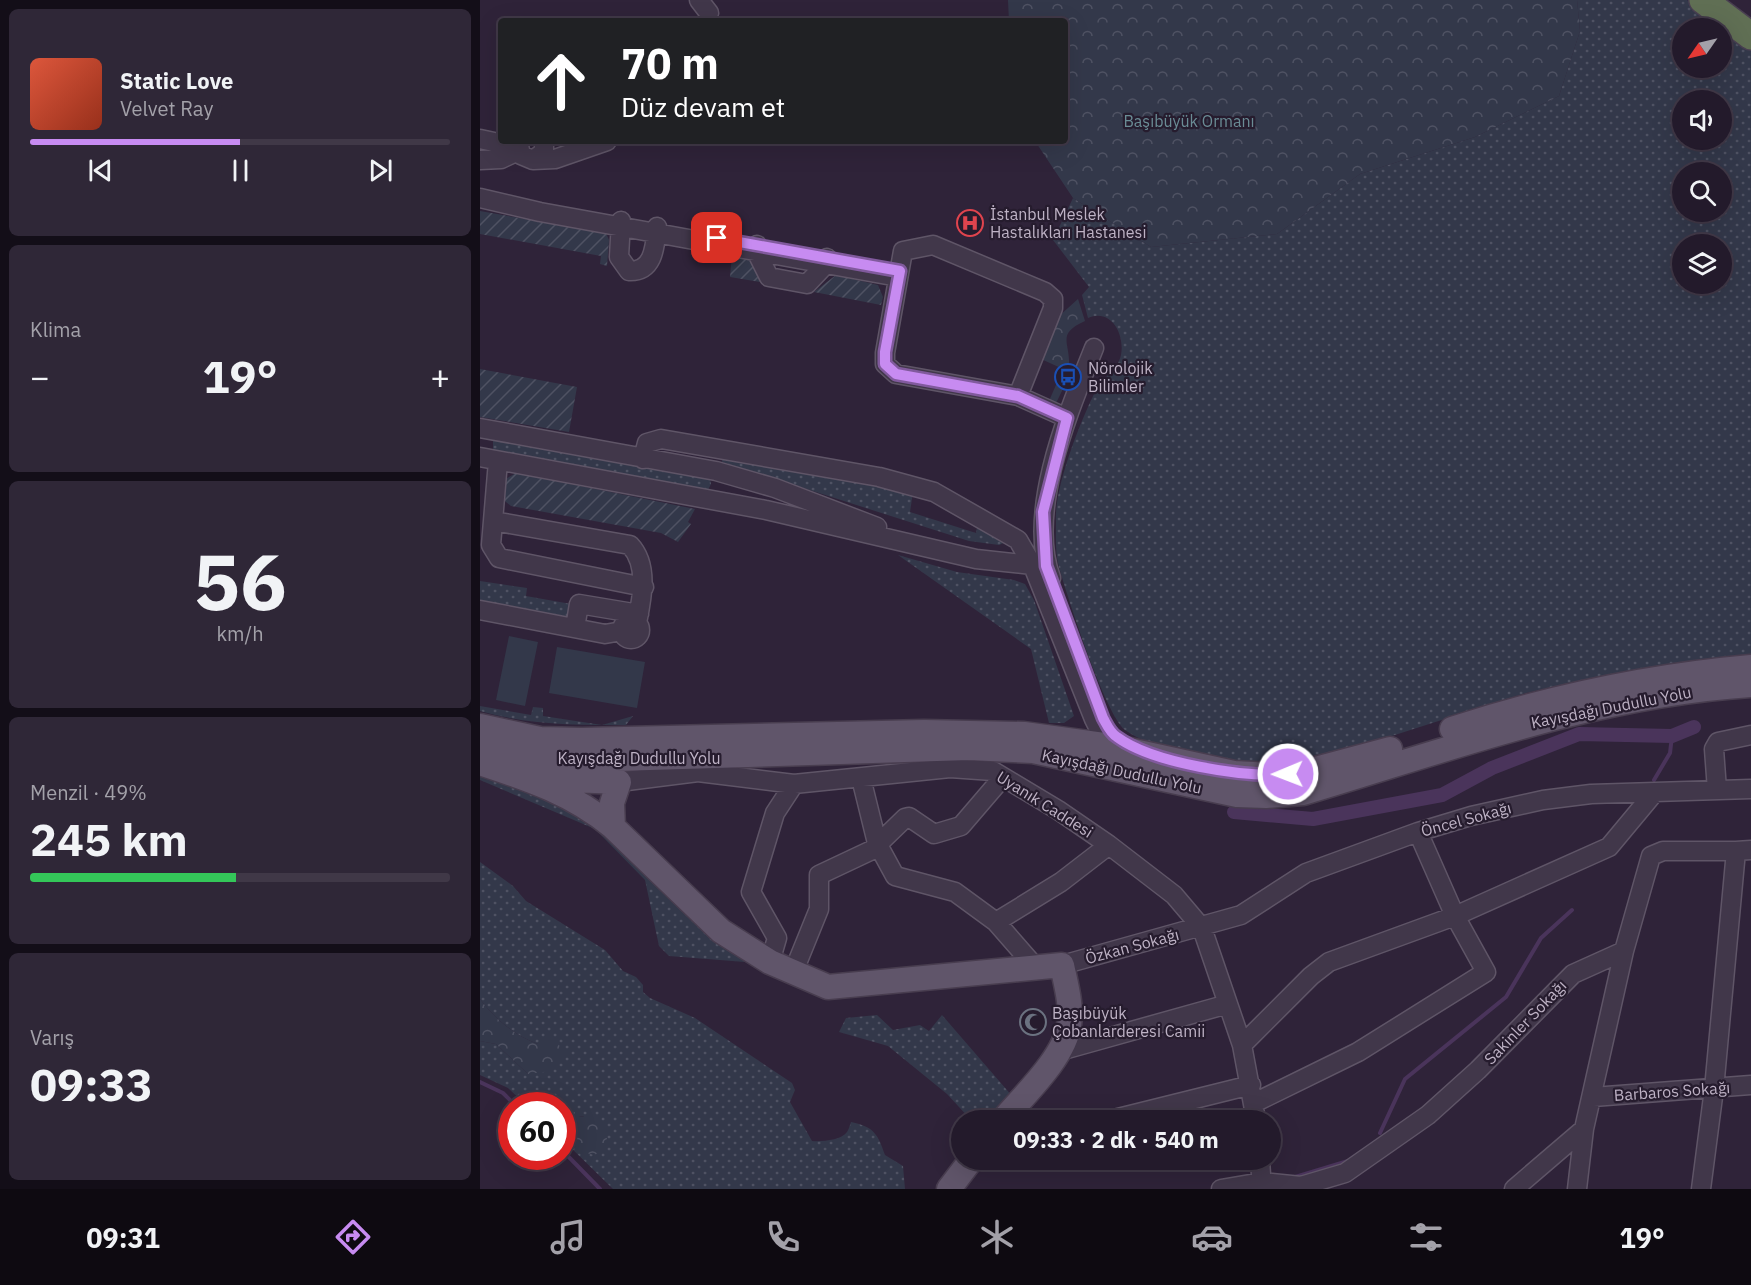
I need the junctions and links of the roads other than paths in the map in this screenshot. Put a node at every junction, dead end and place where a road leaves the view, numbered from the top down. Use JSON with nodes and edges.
{"nodes":[{"id":1,"x":1703,"y":0,"type":"edge"},
{"id":2,"x":1731,"y":0,"type":"edge"},
{"id":3,"x":1751,"y":16,"type":"edge"},
{"id":4,"x":1751,"y":36,"type":"edge"},
{"id":5,"x":480,"y":139,"type":"edge"},
{"id":6,"x":498,"y":142,"type":"edge"},
{"id":7,"x":507,"y":144,"type":"edge"},
{"id":8,"x":587,"y":144,"type":"edge"},
{"id":9,"x":598,"y":144,"type":"edge"},
{"id":10,"x":529,"y":148,"type":"edge"},
{"id":11,"x":480,"y":160,"type":"edge"},
{"id":12,"x":480,"y":198,"type":"edge"},
{"id":13,"x":621,"y":224,"type":"junction"},
{"id":14,"x":657,"y":230,"type":"junction"},
{"id":15,"x":899,"y":274,"type":"junction"},
{"id":16,"x":1094,"y":348,"type":"dead end"},
{"id":17,"x":1018,"y":396,"type":"junction"},
{"id":18,"x":1067,"y":418,"type":"junction"},
{"id":19,"x":486,"y":429,"type":"edge"},
{"id":20,"x":488,"y":459,"type":"edge"},
{"id":21,"x":643,"y":459,"type":"junction"},
{"id":22,"x":716,"y":471,"type":"junction"},
{"id":23,"x":710,"y":500,"type":"junction"},
{"id":24,"x":493,"y":521,"type":"junction"},
{"id":25,"x":929,"y":549,"type":"junction"},
{"id":26,"x":1040,"y":566,"type":"junction"},
{"id":27,"x":644,"y":587,"type":"junction"},
{"id":28,"x":480,"y":610,"type":"edge"},
{"id":29,"x":633,"y":623,"type":"junction"},
{"id":30,"x":575,"y":628,"type":"junction"},
{"id":31,"x":1751,"y":667,"type":"edge"},
{"id":32,"x":1751,"y":685,"type":"edge"},
{"id":33,"x":1091,"y":711,"type":"junction"},
{"id":34,"x":480,"y":726,"type":"edge"},
{"id":35,"x":1024,"y":734,"type":"junction"},
{"id":36,"x":1751,"y":735,"type":"edge"},
{"id":37,"x":1108,"y":745,"type":"junction"},
{"id":38,"x":480,"y":747,"type":"edge"},
{"id":39,"x":1168,"y":759,"type":"junction"},
{"id":40,"x":480,"y":763,"type":"edge"},
{"id":41,"x":1126,"y":770,"type":"junction"},
{"id":42,"x":1003,"y":777,"type":"junction"},
{"id":43,"x":524,"y":778,"type":"junction"},
{"id":44,"x":861,"y":778,"type":"junction"},
{"id":45,"x":619,"y":782,"type":"junction"},
{"id":46,"x":794,"y":784,"type":"junction"},
{"id":47,"x":1751,"y":789,"type":"edge"},
{"id":48,"x":1717,"y":790,"type":"junction"},
{"id":49,"x":1654,"y":793,"type":"junction"},
{"id":50,"x":613,"y":827,"type":"junction"},
{"id":51,"x":1418,"y":832,"type":"junction"},
{"id":52,"x":877,"y":843,"type":"junction"},
{"id":53,"x":1109,"y":845,"type":"junction"},
{"id":54,"x":1744,"y":850,"type":"edge"},
{"id":55,"x":1455,"y":916,"type":"junction"},
{"id":56,"x":996,"y":922,"type":"junction"},
{"id":57,"x":1202,"y":928,"type":"junction"},
{"id":58,"x":1624,"y":951,"type":"junction"},
{"id":59,"x":770,"y":962,"type":"junction"},
{"id":60,"x":1062,"y":965,"type":"junction"},
{"id":61,"x":1036,"y":968,"type":"junction"},
{"id":62,"x":794,"y":973,"type":"junction"},
{"id":63,"x":1228,"y":1004,"type":"junction"},
{"id":64,"x":1242,"y":1045,"type":"junction"},
{"id":65,"x":1060,"y":1051,"type":"junction"},
{"id":66,"x":1751,"y":1085,"type":"edge"},
{"id":67,"x":1714,"y":1089,"type":"junction"},
{"id":68,"x":1593,"y":1097,"type":"junction"},
{"id":69,"x":1254,"y":1103,"type":"edge"},
{"id":70,"x":1011,"y":1110,"type":"edge"},
{"id":71,"x":1195,"y":1110,"type":"edge"},
{"id":72,"x":1584,"y":1129,"type":"junction"},
{"id":73,"x":963,"y":1170,"type":"edge"},
{"id":74,"x":1261,"y":1170,"type":"edge"},
{"id":75,"x":1262,"y":1186,"type":"edge"},
{"id":76,"x":949,"y":1189,"type":"edge"},
{"id":77,"x":1221,"y":1189,"type":"edge"},
{"id":78,"x":1514,"y":1189,"type":"edge"},
{"id":79,"x":1577,"y":1189,"type":"edge"},
{"id":80,"x":1701,"y":1189,"type":"edge"}],
"edges":[{"from":1,"to":4,"type":"highway"},
{"from":2,"to":3,"type":"highway"},
{"from":5,"to":6,"type":"street"},
{"from":7,"to":10,"type":"street"},
{"from":8,"to":10,"type":"street"},
{"from":9,"to":10,"type":"street"},
{"from":10,"to":11,"type":"street"},
{"from":12,"to":13,"type":"street"},
{"from":13,"to":14,"type":"street"},
{"from":13,"to":14,"type":"street"},
{"from":14,"to":15,"type":"street"},
{"from":15,"to":17,"type":"street"},
{"from":15,"to":17,"type":"street"},
{"from":16,"to":18,"type":"street"},
{"from":17,"to":18,"type":"street"},
{"from":18,"to":26,"type":"street"},
{"from":19,"to":20,"type":"street"},
{"from":19,"to":21,"type":"street"},
{"from":20,"to":23,"type":"street"},
{"from":20,"to":24,"type":"street"},
{"from":21,"to":22,"type":"street"},
{"from":21,"to":26,"type":"street"},
{"from":22,"to":23,"type":"street"},
{"from":22,"to":25,"type":"street"},
{"from":23,"to":25,"type":"street"},
{"from":24,"to":27,"type":"street"},
{"from":24,"to":27,"type":"street"},
{"from":25,"to":26,"type":"street"},
{"from":26,"to":33,"type":"street"},
{"from":26,"to":39,"type":"street"},
{"from":27,"to":29,"type":"street"},
{"from":28,"to":30,"type":"street"},
{"from":29,"to":30,"type":"street"},
{"from":29,"to":30,"type":"street"},
{"from":31,"to":39,"type":"main road","name":"Kayışdağı Dudullu Yolu"},
{"from":32,"to":41,"type":"main road","name":"Kayışdağı Dudullu Yolu"},
{"from":33,"to":35,"type":"street"},
{"from":33,"to":37,"type":"street"},
{"from":34,"to":35,"type":"main road","name":"Kayışdağı Dudullu Yolu"},
{"from":35,"to":37,"type":"main road","name":"Kayışdağı Dudullu Yolu"},
{"from":36,"to":48,"type":"street"},
{"from":37,"to":39,"type":"main road","name":"Kayışdağı Dudullu Yolu"},
{"from":37,"to":41,"type":"street"},
{"from":38,"to":41,"type":"main road","name":"Kayışdağı Dudullu Yolu"},
{"from":40,"to":43,"type":"main road"},
{"from":42,"to":44,"type":"street","name":"Uyanık Caddesi"},
{"from":42,"to":52,"type":"street"},
{"from":42,"to":53,"type":"street","name":"Uyanık Caddesi"},
{"from":43,"to":45,"type":"main road"},
{"from":43,"to":50,"type":"main road"},
{"from":44,"to":46,"type":"street","name":"Uyanık Caddesi"},
{"from":44,"to":52,"type":"street"},
{"from":45,"to":46,"type":"street","name":"Uyanık Caddesi"},
{"from":45,"to":50,"type":"main road"},
{"from":46,"to":59,"type":"street"},
{"from":47,"to":48,"type":"street","name":"Öncel Sokağı"},
{"from":48,"to":49,"type":"street","name":"Öncel Sokağı"},
{"from":49,"to":51,"type":"street","name":"Öncel Sokağı"},
{"from":49,"to":55,"type":"street"},
{"from":50,"to":59,"type":"main road"},
{"from":51,"to":55,"type":"street"},
{"from":51,"to":57,"type":"street","name":"Öncel Sokağı"},
{"from":52,"to":56,"type":"street"},
{"from":52,"to":62,"type":"street"},
{"from":53,"to":56,"type":"street"},
{"from":53,"to":57,"type":"street","name":"Uyanık Caddesi"},
{"from":54,"to":58,"type":"street"},
{"from":54,"to":67,"type":"street"},
{"from":55,"to":64,"type":"street"},
{"from":55,"to":69,"type":"street"},
{"from":56,"to":61,"type":"street"},
{"from":57,"to":60,"type":"street","name":"Özkan Sokağı"},
{"from":57,"to":63,"type":"street","name":"Uyanık Caddesi"},
{"from":58,"to":68,"type":"street"},
{"from":58,"to":75,"type":"street","name":"Sakinler Sokağı"},
{"from":59,"to":62,"type":"main road"},
{"from":60,"to":61,"type":"main road"},
{"from":60,"to":65,"type":"main road"},
{"from":61,"to":62,"type":"main road"},
{"from":63,"to":64,"type":"street","name":"Uyanık Caddesi"},
{"from":63,"to":65,"type":"street"},
{"from":64,"to":69,"type":"street","name":"Uyanık Caddesi"},
{"from":65,"to":70,"type":"main road"},
{"from":66,"to":67,"type":"street","name":"Barbaros Sokağı"},
{"from":67,"to":68,"type":"street","name":"Barbaros Sokağı"},
{"from":67,"to":80,"type":"street"},
{"from":68,"to":72,"type":"street"},
{"from":69,"to":71,"type":"street"},
{"from":72,"to":78,"type":"street"},
{"from":72,"to":79,"type":"street"},
{"from":73,"to":76,"type":"main road"},
{"from":74,"to":75,"type":"street"},
{"from":75,"to":77,"type":"street","name":"Sakinler Sokağı"}]}
